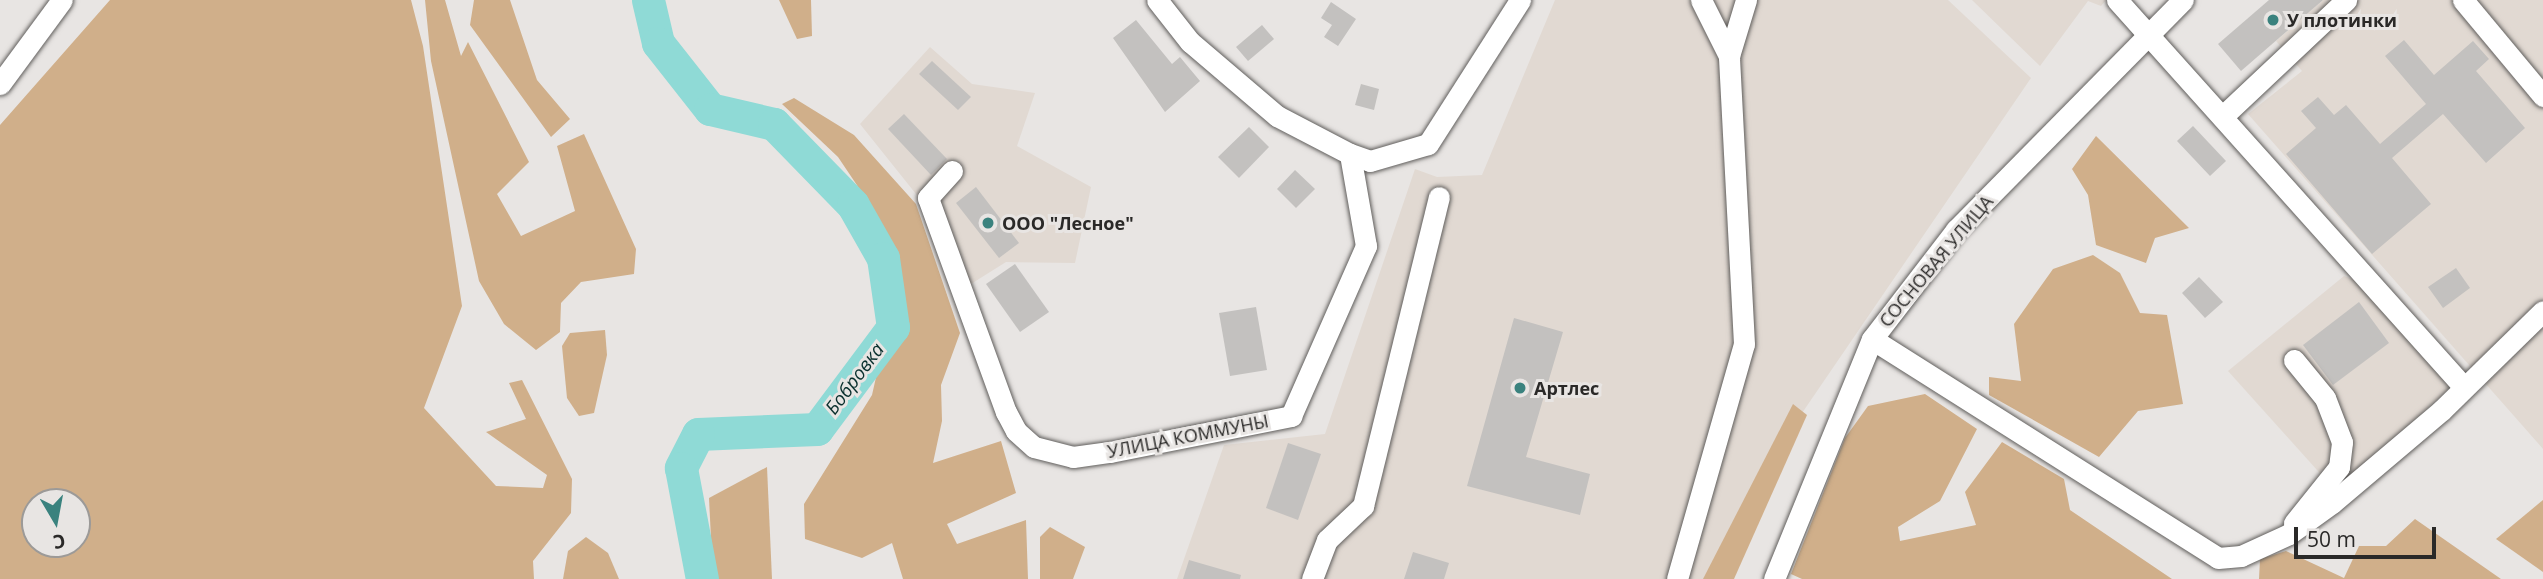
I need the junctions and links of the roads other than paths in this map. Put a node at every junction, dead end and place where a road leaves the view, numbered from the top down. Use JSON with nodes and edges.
{"nodes":[{"id":1,"x":62,"y":0,"type":"edge"},
{"id":2,"x":1157,"y":0,"type":"edge"},
{"id":3,"x":1520,"y":0,"type":"edge"},
{"id":4,"x":1701,"y":0,"type":"edge"},
{"id":5,"x":1746,"y":0,"type":"edge"},
{"id":6,"x":2117,"y":0,"type":"edge"},
{"id":7,"x":2183,"y":0,"type":"edge"},
{"id":8,"x":2346,"y":0,"type":"edge"},
{"id":9,"x":2463,"y":0,"type":"edge"},
{"id":10,"x":2145,"y":33,"type":"junction"},
{"id":11,"x":1729,"y":56,"type":"junction"},
{"id":12,"x":0,"y":84,"type":"edge"},
{"id":13,"x":2543,"y":96,"type":"edge"},
{"id":14,"x":2224,"y":115,"type":"junction"},
{"id":15,"x":1350,"y":155,"type":"junction"},
{"id":16,"x":952,"y":172,"type":"dead end"},
{"id":17,"x":1439,"y":197,"type":"dead end"},
{"id":18,"x":2543,"y":311,"type":"edge"},
{"id":19,"x":1872,"y":339,"type":"junction"},
{"id":20,"x":2294,"y":359,"type":"dead end"},
{"id":21,"x":2462,"y":385,"type":"junction"},
{"id":22,"x":2289,"y":534,"type":"junction"},
{"id":23,"x":1312,"y":579,"type":"edge"},
{"id":24,"x":1677,"y":579,"type":"edge"},
{"id":25,"x":1774,"y":579,"type":"edge"}],
"edges":[{"from":1,"to":12,"type":"street"},
{"from":2,"to":15,"type":"street"},
{"from":3,"to":15,"type":"street"},
{"from":4,"to":11,"type":"street"},
{"from":5,"to":11,"type":"street"},
{"from":6,"to":10,"type":"street"},
{"from":7,"to":10,"type":"street","name":"СОСНОВАЯ УЛИЦА"},
{"from":8,"to":14,"type":"street"},
{"from":9,"to":13,"type":"street"},
{"from":10,"to":14,"type":"street"},
{"from":10,"to":19,"type":"street","name":"СОСНОВАЯ УЛИЦА"},
{"from":11,"to":24,"type":"street"},
{"from":14,"to":21,"type":"street"},
{"from":15,"to":16,"type":"street","name":"УЛИЦА КОММУНЫ"},
{"from":17,"to":23,"type":"street"},
{"from":18,"to":21,"type":"street"},
{"from":19,"to":22,"type":"street"},
{"from":19,"to":25,"type":"street","name":"СОСНОВАЯ УЛИЦА"},
{"from":20,"to":22,"type":"street"},
{"from":21,"to":22,"type":"street"}]}
